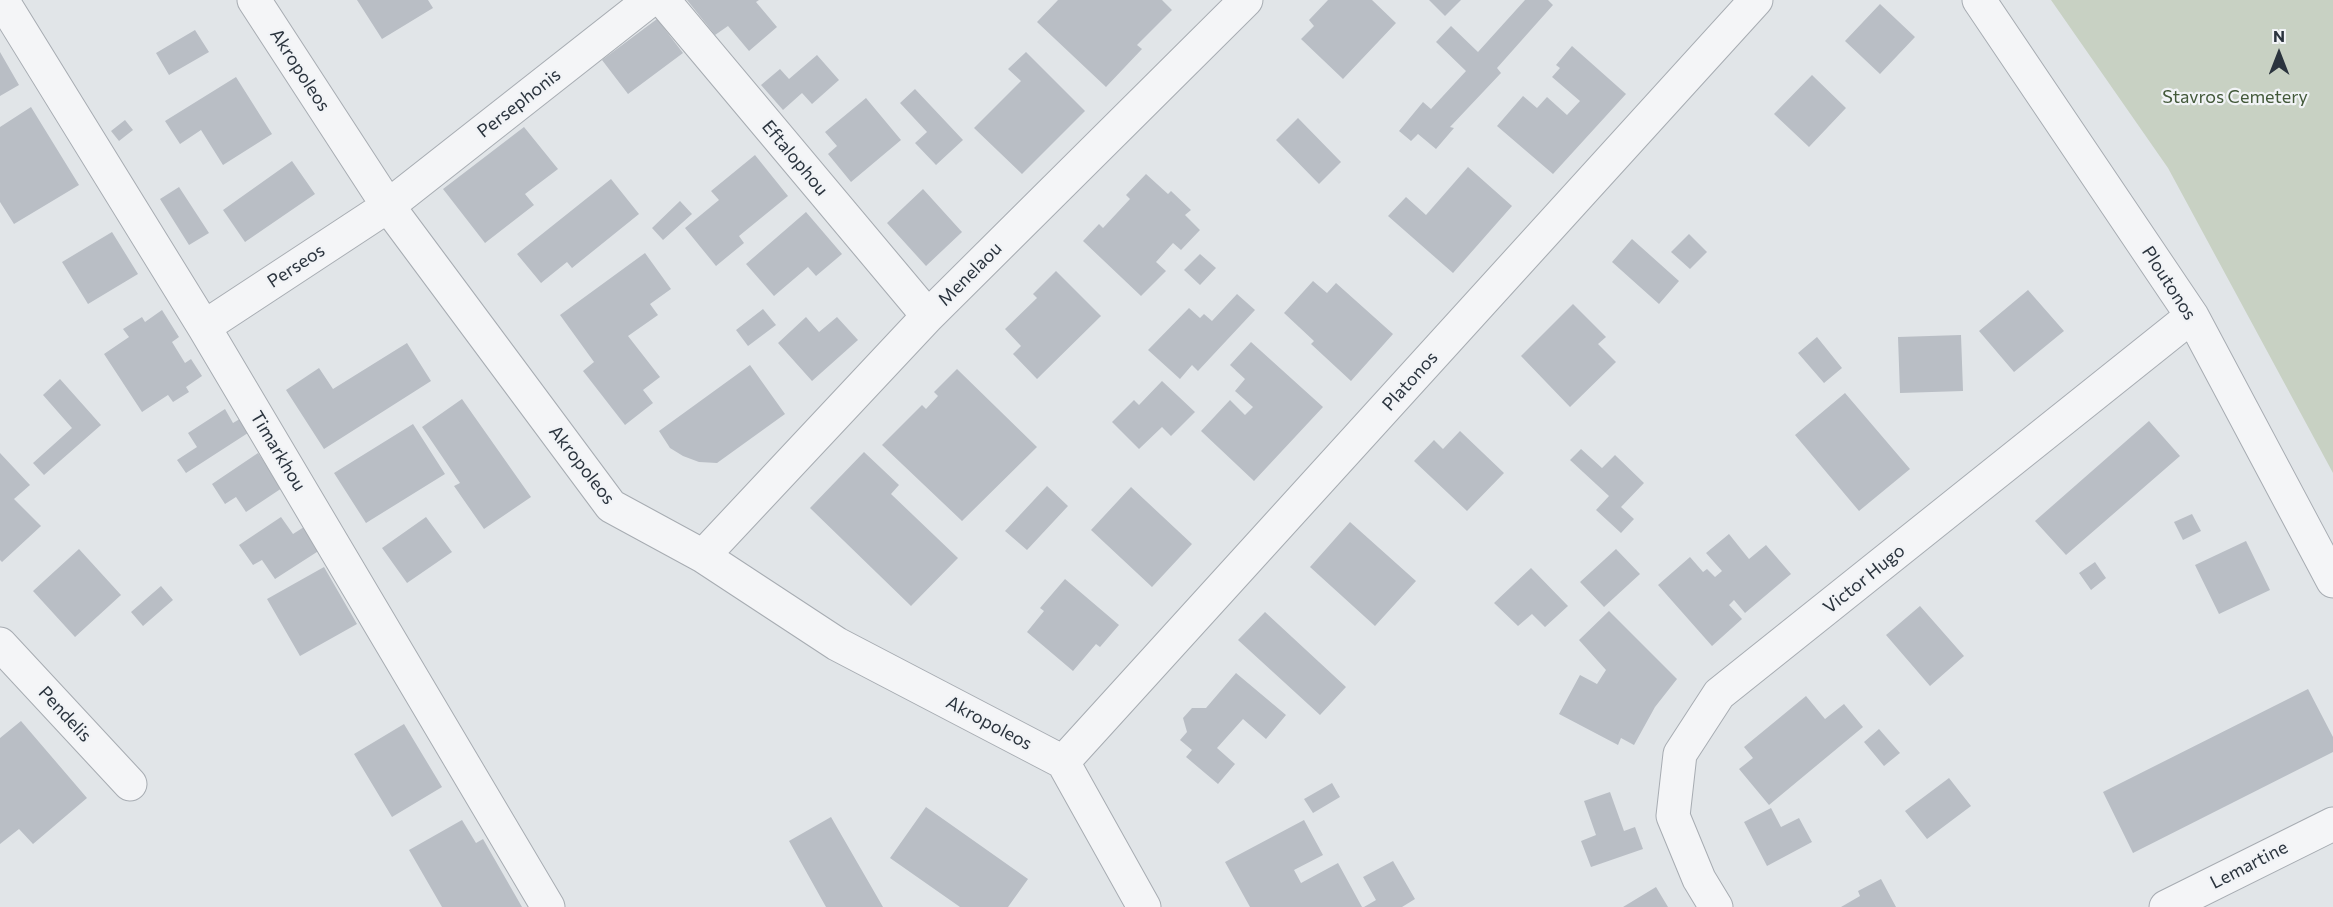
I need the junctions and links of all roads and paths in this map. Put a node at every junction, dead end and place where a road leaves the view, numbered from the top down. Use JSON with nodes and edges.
{"nodes":[{"id":1,"x":2,"y":0,"type":"edge"},
{"id":2,"x":254,"y":0,"type":"edge"},
{"id":3,"x":650,"y":0,"type":"edge"},
{"id":4,"x":663,"y":0,"type":"edge"},
{"id":5,"x":1246,"y":0,"type":"edge"},
{"id":6,"x":1756,"y":0,"type":"edge"},
{"id":7,"x":1979,"y":0,"type":"edge"},
{"id":8,"x":388,"y":206,"type":"junction"},
{"id":9,"x":928,"y":316,"type":"junction"},
{"id":10,"x":2192,"y":316,"type":"junction"},
{"id":11,"x":204,"y":327,"type":"junction"},
{"id":12,"x":703,"y":556,"type":"junction"},
{"id":13,"x":2333,"y":581,"type":"edge"},
{"id":14,"x":0,"y":645,"type":"edge"},
{"id":15,"x":1063,"y":762,"type":"junction"},
{"id":16,"x":130,"y":784,"type":"dead end"},
{"id":17,"x":2333,"y":824,"type":"edge"},
{"id":18,"x":548,"y":907,"type":"edge"},
{"id":19,"x":1144,"y":907,"type":"edge"},
{"id":20,"x":1716,"y":907,"type":"edge"},
{"id":21,"x":2166,"y":907,"type":"edge"}],
"edges":[{"from":1,"to":11,"type":"street","name":"Timarkhou"},
{"from":2,"to":8,"type":"street","name":"Akropoleos"},
{"from":3,"to":8,"type":"street","name":"Persephonis"},
{"from":4,"to":9,"type":"street","name":"Eftalophou"},
{"from":5,"to":9,"type":"street","name":"Menelaou"},
{"from":6,"to":15,"type":"street","name":"Platonos"},
{"from":7,"to":10,"type":"street","name":"Ploutonos"},
{"from":8,"to":11,"type":"street","name":"Perseos"},
{"from":8,"to":12,"type":"street","name":"Akropoleos"},
{"from":9,"to":12,"type":"street","name":"Menelaou"},
{"from":10,"to":13,"type":"street","name":"Ploutonos"},
{"from":10,"to":20,"type":"street","name":"Victor Hugo"},
{"from":11,"to":18,"type":"street","name":"Timarkhou"},
{"from":12,"to":15,"type":"street","name":"Akropoleos"},
{"from":14,"to":16,"type":"street","name":"Pendelis"},
{"from":15,"to":19,"type":"street"},
{"from":17,"to":21,"type":"street","name":"Lemartine"}]}
